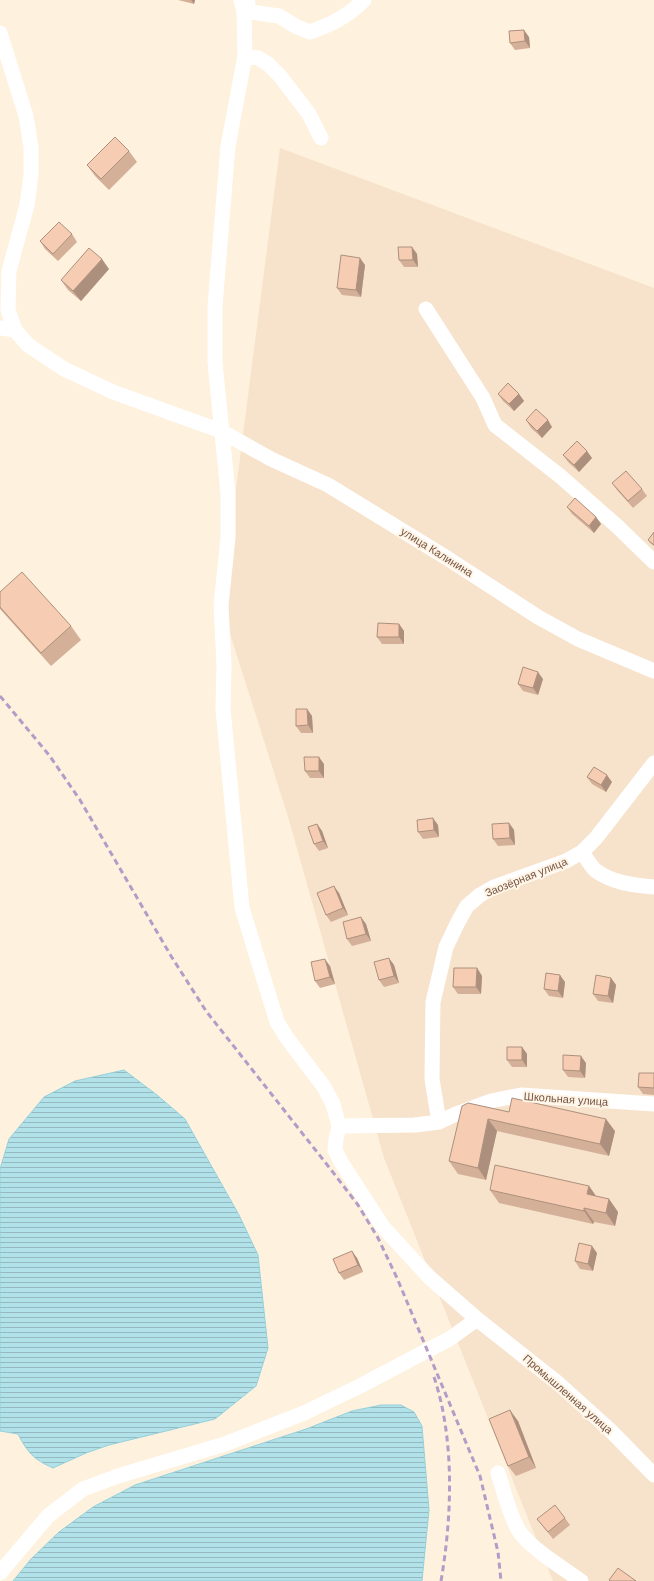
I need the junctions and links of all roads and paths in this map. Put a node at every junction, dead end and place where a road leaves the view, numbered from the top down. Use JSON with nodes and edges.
{"nodes":[{"id":1,"x":364,"y":0,"type":"edge"},
{"id":2,"x":245,"y":4,"type":"edge"},
{"id":3,"x":0,"y":33,"type":"edge"},
{"id":4,"x":245,"y":56,"type":"junction"},
{"id":5,"x":320,"y":138,"type":"dead end"},
{"id":6,"x":426,"y":308,"type":"dead end"},
{"id":7,"x":0,"y":328,"type":"edge"},
{"id":8,"x":15,"y":330,"type":"junction"},
{"id":9,"x":221,"y":431,"type":"junction"},
{"id":10,"x":654,"y":562,"type":"edge"},
{"id":11,"x":654,"y":671,"type":"edge"},
{"id":12,"x":654,"y":763,"type":"edge"},
{"id":13,"x":582,"y":852,"type":"junction"},
{"id":14,"x":654,"y":886,"type":"edge"},
{"id":15,"x":654,"y":1104,"type":"edge"},
{"id":16,"x":439,"y":1122,"type":"junction"},
{"id":17,"x":339,"y":1126,"type":"junction"},
{"id":18,"x":477,"y":1319,"type":"junction"},
{"id":19,"x":498,"y":1473,"type":"dead end"},
{"id":20,"x":654,"y":1474,"type":"edge"},
{"id":21,"x":0,"y":1573,"type":"edge"},
{"id":22,"x":580,"y":1581,"type":"edge"}],
"edges":[{"from":1,"to":2,"type":"street"},
{"from":2,"to":4,"type":"street"},
{"from":3,"to":8,"type":"street"},
{"from":4,"to":5,"type":"street"},
{"from":4,"to":9,"type":"street"},
{"from":6,"to":10,"type":"street"},
{"from":7,"to":8,"type":"street"},
{"from":8,"to":9,"type":"street","name":"улица Калинина"},
{"from":9,"to":11,"type":"street","name":"улица Калинина"},
{"from":9,"to":17,"type":"street"},
{"from":12,"to":13,"type":"street","name":"Заозёрная улица"},
{"from":13,"to":14,"type":"street"},
{"from":13,"to":16,"type":"street","name":"Заозёрная улица"},
{"from":15,"to":16,"type":"street","name":"Школьная улица"},
{"from":16,"to":17,"type":"street","name":"Школьная улица"},
{"from":17,"to":18,"type":"street","name":"Промышленная улица"},
{"from":18,"to":20,"type":"street","name":"Промышленная улица"},
{"from":18,"to":21,"type":"street"},
{"from":19,"to":22,"type":"street"}]}
